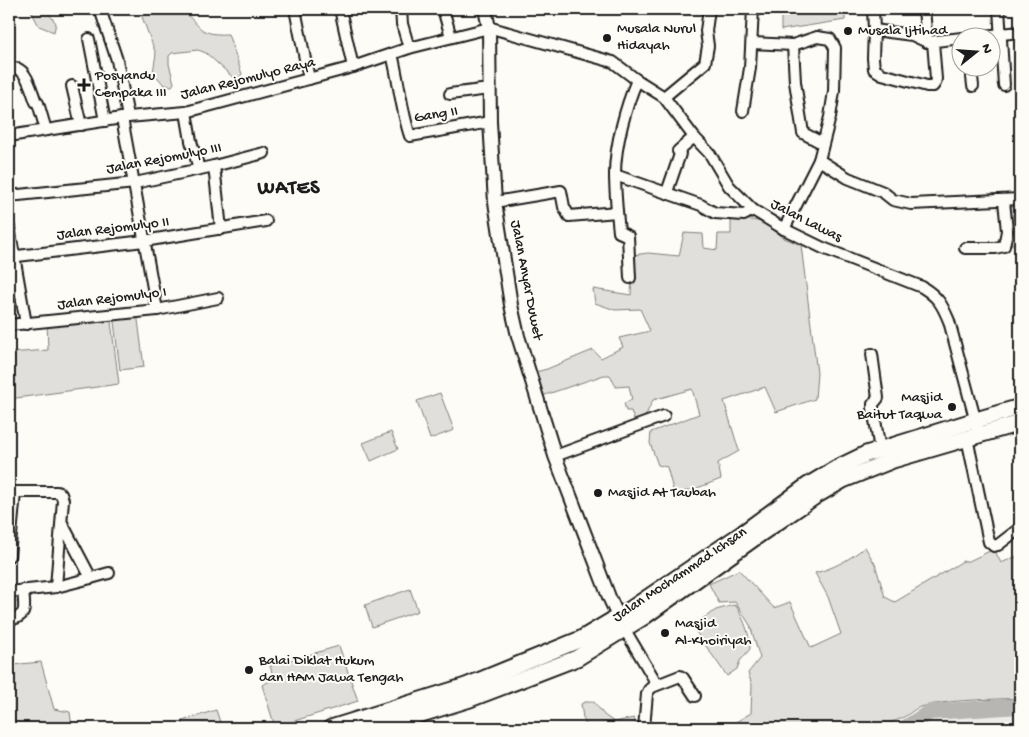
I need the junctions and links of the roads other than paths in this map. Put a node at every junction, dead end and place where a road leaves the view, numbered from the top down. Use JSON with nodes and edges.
{"nodes":[{"id":1,"x":100,"y":9,"type":"edge"},
{"id":2,"x":296,"y":9,"type":"edge"},
{"id":3,"x":340,"y":9,"type":"edge"},
{"id":4,"x":401,"y":9,"type":"edge"},
{"id":5,"x":443,"y":9,"type":"edge"},
{"id":6,"x":485,"y":9,"type":"edge"},
{"id":7,"x":708,"y":9,"type":"edge"},
{"id":8,"x":754,"y":9,"type":"edge"},
{"id":9,"x":873,"y":9,"type":"edge"},
{"id":10,"x":925,"y":9,"type":"edge"},
{"id":11,"x":999,"y":9,"type":"edge"},
{"id":12,"x":489,"y":28,"type":"junction"},
{"id":13,"x":1001,"y":28,"type":"edge"},
{"id":14,"x":874,"y":30,"type":"junction"},
{"id":15,"x":1020,"y":32,"type":"edge"},
{"id":16,"x":1002,"y":33,"type":"edge"},
{"id":17,"x":451,"y":37,"type":"junction"},
{"id":18,"x":89,"y":39,"type":"dead end"},
{"id":19,"x":952,"y":39,"type":"edge"},
{"id":20,"x":930,"y":42,"type":"junction"},
{"id":21,"x":752,"y":43,"type":"junction"},
{"id":22,"x":793,"y":45,"type":"junction"},
{"id":23,"x":409,"y":48,"type":"junction"},
{"id":24,"x":1002,"y":51,"type":"edge"},
{"id":25,"x":392,"y":54,"type":"junction"},
{"id":26,"x":354,"y":67,"type":"junction"},
{"id":27,"x":9,"y":69,"type":"edge"},
{"id":28,"x":972,"y":78,"type":"edge"},
{"id":29,"x":309,"y":79,"type":"junction"},
{"id":30,"x":637,"y":80,"type":"junction"},
{"id":31,"x":72,"y":86,"type":"dead end"},
{"id":32,"x":973,"y":86,"type":"dead end"},
{"id":33,"x":1004,"y":86,"type":"dead end"},
{"id":34,"x":489,"y":89,"type":"junction"},
{"id":35,"x":450,"y":94,"type":"dead end"},
{"id":36,"x":664,"y":97,"type":"junction"},
{"id":37,"x":186,"y":112,"type":"junction"},
{"id":38,"x":743,"y":112,"type":"dead end"},
{"id":39,"x":125,"y":118,"type":"junction"},
{"id":40,"x":105,"y":121,"type":"junction"},
{"id":41,"x":490,"y":122,"type":"junction"},
{"id":42,"x":82,"y":125,"type":"junction"},
{"id":43,"x":46,"y":130,"type":"junction"},
{"id":44,"x":9,"y":136,"type":"edge"},
{"id":45,"x":694,"y":137,"type":"junction"},
{"id":46,"x":822,"y":143,"type":"junction"},
{"id":47,"x":264,"y":153,"type":"dead end"},
{"id":48,"x":819,"y":160,"type":"junction"},
{"id":49,"x":214,"y":166,"type":"junction"},
{"id":50,"x":198,"y":169,"type":"junction"},
{"id":51,"x":615,"y":175,"type":"junction"},
{"id":52,"x":135,"y":183,"type":"junction"},
{"id":53,"x":667,"y":192,"type":"junction"},
{"id":54,"x":9,"y":196,"type":"edge"},
{"id":55,"x":1020,"y":199,"type":"edge"},
{"id":56,"x":1004,"y":201,"type":"junction"},
{"id":57,"x":495,"y":202,"type":"junction"},
{"id":58,"x":753,"y":210,"type":"junction"},
{"id":59,"x":617,"y":212,"type":"junction"},
{"id":60,"x":266,"y":221,"type":"dead end"},
{"id":61,"x":9,"y":227,"type":"edge"},
{"id":62,"x":784,"y":228,"type":"junction"},
{"id":63,"x":221,"y":229,"type":"junction"},
{"id":64,"x":144,"y":241,"type":"junction"},
{"id":65,"x":965,"y":248,"type":"dead end"},
{"id":66,"x":12,"y":256,"type":"edge"},
{"id":67,"x":630,"y":278,"type":"dead end"},
{"id":68,"x":218,"y":298,"type":"dead end"},
{"id":69,"x":157,"y":310,"type":"junction"},
{"id":70,"x":26,"y":324,"type":"junction"},
{"id":71,"x":9,"y":325,"type":"edge"},
{"id":72,"x":872,"y":354,"type":"dead end"},
{"id":73,"x":1020,"y":407,"type":"edge"},
{"id":74,"x":664,"y":416,"type":"dead end"},
{"id":75,"x":1020,"y":423,"type":"edge"},
{"id":76,"x":974,"y":431,"type":"junction"},
{"id":77,"x":880,"y":450,"type":"junction"},
{"id":78,"x":555,"y":456,"type":"junction"},
{"id":79,"x":12,"y":493,"type":"edge"},
{"id":80,"x":62,"y":523,"type":"junction"},
{"id":81,"x":1020,"y":528,"type":"edge"},
{"id":82,"x":9,"y":556,"type":"edge"},
{"id":83,"x":109,"y":573,"type":"dead end"},
{"id":84,"x":90,"y":578,"type":"junction"},
{"id":85,"x":56,"y":587,"type":"junction"},
{"id":86,"x":23,"y":590,"type":"junction"},
{"id":87,"x":9,"y":592,"type":"edge"},
{"id":88,"x":9,"y":620,"type":"edge"},
{"id":89,"x":622,"y":623,"type":"junction"},
{"id":90,"x":658,"y":684,"type":"junction"},
{"id":91,"x":696,"y":696,"type":"dead end"},
{"id":92,"x":331,"y":728,"type":"edge"},
{"id":93,"x":376,"y":728,"type":"edge"},
{"id":94,"x":644,"y":728,"type":"edge"}],
"edges":[{"from":1,"to":39,"type":"street"},
{"from":2,"to":29,"type":"street"},
{"from":3,"to":26,"type":"street"},
{"from":4,"to":23,"type":"street"},
{"from":5,"to":17,"type":"street"},
{"from":6,"to":12,"type":"street","name":"Jalan Anyar Duwet"},
{"from":7,"to":36,"type":"street"},
{"from":8,"to":21,"type":"street"},
{"from":9,"to":14,"type":"street"},
{"from":10,"to":20,"type":"street"},
{"from":11,"to":13,"type":"street"},
{"from":12,"to":17,"type":"street","name":"Jalan Rejomulyo Raya"},
{"from":12,"to":30,"type":"street","name":"Jalan Lawas"},
{"from":12,"to":34,"type":"street","name":"Jalan Anyar Duwet"},
{"from":14,"to":20,"type":"street"},
{"from":14,"to":20,"type":"street"},
{"from":15,"to":16,"type":"street"},
{"from":17,"to":23,"type":"street","name":"Jalan Rejomulyo Raya"},
{"from":18,"to":40,"type":"street"},
{"from":19,"to":20,"type":"street"},
{"from":21,"to":22,"type":"street"},
{"from":21,"to":38,"type":"street"},
{"from":22,"to":46,"type":"street"},
{"from":22,"to":46,"type":"street"},
{"from":23,"to":25,"type":"street","name":"Jalan Rejomulyo Raya"},
{"from":24,"to":33,"type":"street"},
{"from":25,"to":26,"type":"street","name":"Jalan Rejomulyo Raya"},
{"from":25,"to":41,"type":"street","name":"Gang II"},
{"from":26,"to":29,"type":"street","name":"Jalan Rejomulyo Raya"},
{"from":27,"to":43,"type":"street"},
{"from":28,"to":32,"type":"street"},
{"from":29,"to":37,"type":"street","name":"Jalan Rejomulyo Raya"},
{"from":30,"to":36,"type":"street","name":"Jalan Lawas"},
{"from":30,"to":51,"type":"street"},
{"from":31,"to":42,"type":"street"},
{"from":34,"to":35,"type":"street"},
{"from":34,"to":41,"type":"street","name":"Jalan Anyar Duwet"},
{"from":36,"to":45,"type":"street","name":"Jalan Lawas"},
{"from":37,"to":39,"type":"street","name":"Jalan Rejomulyo Raya"},
{"from":37,"to":50,"type":"street"},
{"from":39,"to":40,"type":"street","name":"Jalan Rejomulyo Raya"},
{"from":39,"to":52,"type":"street"},
{"from":40,"to":42,"type":"street","name":"Jalan Rejomulyo Raya"},
{"from":41,"to":57,"type":"street","name":"Jalan Anyar Duwet"},
{"from":42,"to":43,"type":"street","name":"Jalan Rejomulyo Raya"},
{"from":43,"to":44,"type":"street","name":"Jalan Rejomulyo Raya"},
{"from":45,"to":53,"type":"street"},
{"from":45,"to":58,"type":"street","name":"Jalan Lawas"},
{"from":46,"to":48,"type":"street"},
{"from":47,"to":49,"type":"street","name":"Jalan Rejomulyo III"},
{"from":48,"to":56,"type":"street"},
{"from":48,"to":62,"type":"street"},
{"from":49,"to":50,"type":"street","name":"Jalan Rejomulyo III"},
{"from":49,"to":63,"type":"street"},
{"from":50,"to":52,"type":"street","name":"Jalan Rejomulyo III"},
{"from":51,"to":53,"type":"street"},
{"from":51,"to":59,"type":"street"},
{"from":52,"to":54,"type":"street","name":"Jalan Rejomulyo III"},
{"from":52,"to":64,"type":"street"},
{"from":53,"to":58,"type":"street"},
{"from":55,"to":56,"type":"street"},
{"from":56,"to":65,"type":"street"},
{"from":57,"to":59,"type":"street"},
{"from":57,"to":78,"type":"street","name":"Jalan Anyar Duwet"},
{"from":58,"to":62,"type":"street","name":"Jalan Lawas"},
{"from":59,"to":67,"type":"street"},
{"from":60,"to":63,"type":"street","name":"Jalan Rejomulyo II"},
{"from":61,"to":66,"type":"street"},
{"from":62,"to":76,"type":"street","name":"Jalan Lawas"},
{"from":63,"to":64,"type":"street","name":"Jalan Rejomulyo II"},
{"from":64,"to":66,"type":"street","name":"Jalan Rejomulyo II"},
{"from":64,"to":69,"type":"street"},
{"from":66,"to":70,"type":"street"},
{"from":68,"to":69,"type":"street","name":"Jalan Rejomulyo I"},
{"from":69,"to":70,"type":"street","name":"Jalan Rejomulyo I"},
{"from":70,"to":71,"type":"street","name":"Jalan Rejomulyo I"},
{"from":72,"to":77,"type":"street"},
{"from":73,"to":76,"type":"main road","name":"Jalan Mochammad Ichsan"},
{"from":74,"to":78,"type":"street"},
{"from":75,"to":76,"type":"main road","name":"Jalan Mochammad Ichsan"},
{"from":76,"to":77,"type":"main road","name":"Jalan Mochammad Ichsan"},
{"from":76,"to":81,"type":"street","name":"Jalan Lawas"},
{"from":76,"to":89,"type":"main road","name":"Jalan Mochammad Ichsan"},
{"from":77,"to":89,"type":"main road","name":"Jalan Mochammad Ichsan"},
{"from":78,"to":89,"type":"street","name":"Jalan Anyar Duwet"},
{"from":79,"to":80,"type":"street"},
{"from":79,"to":82,"type":"street"},
{"from":80,"to":84,"type":"street"},
{"from":80,"to":85,"type":"street"},
{"from":83,"to":84,"type":"street"},
{"from":84,"to":85,"type":"street"},
{"from":85,"to":86,"type":"street"},
{"from":86,"to":87,"type":"street"},
{"from":86,"to":88,"type":"street"},
{"from":89,"to":90,"type":"street"},
{"from":89,"to":92,"type":"main road","name":"Jalan Mochammad Ichsan"},
{"from":89,"to":93,"type":"main road","name":"Jalan Mochammad Ichsan"},
{"from":90,"to":91,"type":"street"},
{"from":90,"to":94,"type":"street"}]}
